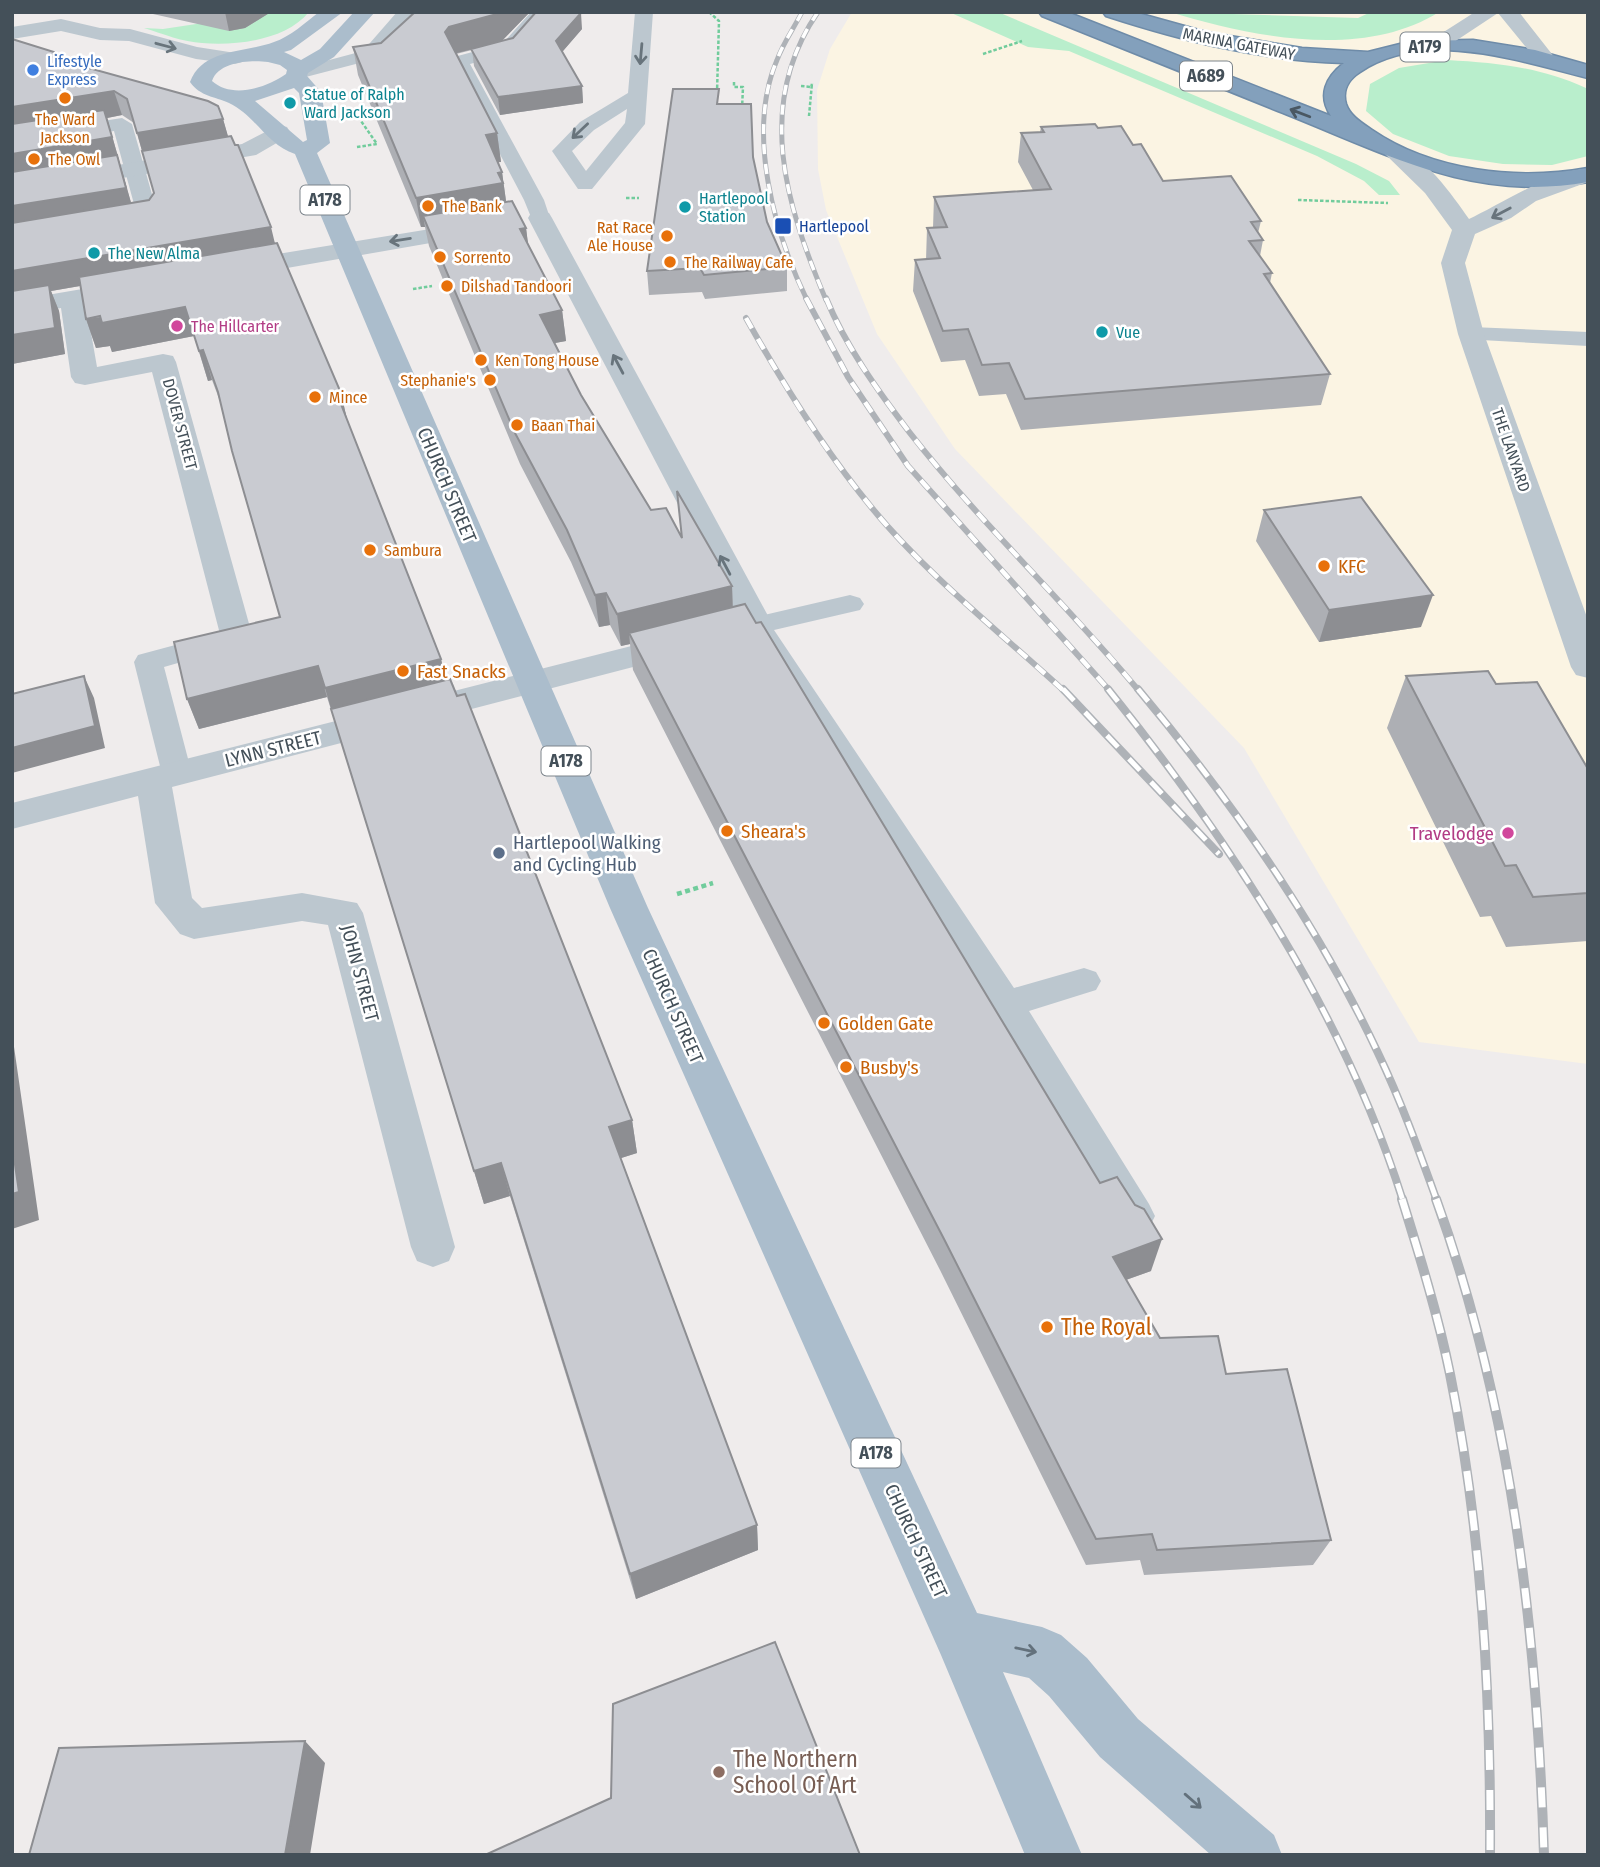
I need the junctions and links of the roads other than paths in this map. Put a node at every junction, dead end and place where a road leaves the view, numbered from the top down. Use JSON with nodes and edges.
{"nodes":[{"id":1,"x":332,"y":12,"type":"edge"},
{"id":2,"x":365,"y":12,"type":"edge"},
{"id":3,"x":407,"y":12,"type":"edge"},
{"id":4,"x":541,"y":12,"type":"edge"},
{"id":5,"x":645,"y":12,"type":"edge"},
{"id":6,"x":1049,"y":12,"type":"edge"},
{"id":7,"x":1113,"y":12,"type":"edge"},
{"id":8,"x":1489,"y":12,"type":"edge"},
{"id":9,"x":1508,"y":12,"type":"edge"},
{"id":10,"x":61,"y":19,"type":"edge"},
{"id":11,"x":12,"y":33,"type":"edge"},
{"id":12,"x":100,"y":34,"type":"junction"},
{"id":13,"x":1435,"y":46,"type":"junction"},
{"id":14,"x":128,"y":55,"type":"dead end"},
{"id":15,"x":239,"y":57,"type":"junction"},
{"id":16,"x":1367,"y":58,"type":"junction"},
{"id":17,"x":1545,"y":58,"type":"junction"},
{"id":18,"x":1588,"y":72,"type":"edge"},
{"id":19,"x":176,"y":74,"type":"dead end"},
{"id":20,"x":297,"y":74,"type":"junction"},
{"id":21,"x":201,"y":82,"type":"junction"},
{"id":22,"x":231,"y":95,"type":"junction"},
{"id":23,"x":637,"y":96,"type":"junction"},
{"id":24,"x":279,"y":132,"type":"junction"},
{"id":25,"x":1364,"y":137,"type":"junction"},
{"id":26,"x":12,"y":141,"type":"edge"},
{"id":27,"x":305,"y":150,"type":"junction"},
{"id":28,"x":1395,"y":153,"type":"junction"},
{"id":29,"x":134,"y":169,"type":"junction"},
{"id":30,"x":1585,"y":176,"type":"edge"},
{"id":31,"x":12,"y":190,"type":"edge"},
{"id":32,"x":529,"y":219,"type":"junction"},
{"id":33,"x":108,"y":226,"type":"edge"},
{"id":34,"x":1464,"y":230,"type":"junction"},
{"id":35,"x":345,"y":249,"type":"junction"},
{"id":36,"x":208,"y":274,"type":"edge"},
{"id":37,"x":154,"y":284,"type":"edge"},
{"id":38,"x":72,"y":299,"type":"junction"},
{"id":39,"x":12,"y":309,"type":"edge"},
{"id":40,"x":1471,"y":334,"type":"junction"},
{"id":41,"x":1588,"y":339,"type":"edge"},
{"id":42,"x":849,"y":604,"type":"dead end"},
{"id":43,"x":757,"y":625,"type":"junction"},
{"id":44,"x":237,"y":638,"type":"joint"},
{"id":45,"x":1588,"y":667,"type":"edge"},
{"id":46,"x":534,"y":684,"type":"junction"},
{"id":47,"x":165,"y":777,"type":"junction"},
{"id":48,"x":12,"y":816,"type":"edge"},
{"id":49,"x":1084,"y":981,"type":"dead end"},
{"id":50,"x":1006,"y":1004,"type":"junction"},
{"id":51,"x":1141,"y":1224,"type":"edge"},
{"id":52,"x":433,"y":1247,"type":"dead end"},
{"id":53,"x":960,"y":1636,"type":"junction"},
{"id":54,"x":1054,"y":1855,"type":"edge"},
{"id":55,"x":1254,"y":1855,"type":"edge"}],
"edges":[{"from":1,"to":15,"type":"main road"},
{"from":2,"to":20,"type":"main road"},
{"from":3,"to":20,"type":"lane"},
{"from":4,"to":32,"type":"lane"},
{"from":5,"to":23,"type":"lane","one_way":true},
{"from":25,"to":6,"type":"highway","name":"MARINA GATEWAY","number":"A689","one_way":true},
{"from":7,"to":16,"type":"highway","name":"MARINA GATEWAY","number":"A689"},
{"from":8,"to":13,"type":"street"},
{"from":9,"to":17,"type":"street"},
{"from":10,"to":11,"type":"street"},
{"from":10,"to":12,"type":"street"},
{"from":12,"to":14,"type":"street"},
{"from":12,"to":15,"type":"street","one_way":true},
{"from":13,"to":16,"type":"highway","number":"A179"},
{"from":13,"to":17,"type":"highway","number":"A179"},
{"from":15,"to":20,"type":"main road"},
{"from":15,"to":21,"type":"main road"},
{"from":16,"to":25,"type":"highway","number":"A179"},
{"from":17,"to":18,"type":"highway","number":"A179"},
{"from":19,"to":21,"type":"street"},
{"from":20,"to":22,"type":"main road"},
{"from":20,"to":27,"type":"main road"},
{"from":21,"to":22,"type":"main road"},
{"from":22,"to":24,"type":"main road"},
{"from":23,"to":23,"type":"lane","one_way":true},
{"from":24,"to":27,"type":"main road"},
{"from":24,"to":29,"type":"street"},
{"from":25,"to":28,"type":"highway","number":"A179"},
{"from":26,"to":29,"type":"lane"},
{"from":27,"to":35,"type":"main road","name":"CHURCH STREET","number":"A178"},
{"from":28,"to":30,"type":"highway","number":"A179"},
{"from":28,"to":34,"type":"street"},
{"from":29,"to":31,"type":"street"},
{"from":29,"to":33,"type":"lane"},
{"from":30,"to":34,"type":"street","one_way":true},
{"from":32,"to":35,"type":"street","one_way":true},
{"from":43,"to":32,"type":"street","one_way":true},
{"from":34,"to":40,"type":"street","name":"THE LANYARD"},
{"from":35,"to":36,"type":"street"},
{"from":35,"to":46,"type":"main road","name":"CHURCH STREET","number":"A178"},
{"from":37,"to":38,"type":"street"},
{"from":38,"to":39,"type":"street"},
{"from":38,"to":44,"type":"street","name":"DOVER STREET"},
{"from":40,"to":41,"type":"lane"},
{"from":40,"to":45,"type":"street","name":"THE LANYARD"},
{"from":42,"to":43,"type":"lane"},
{"from":43,"to":46,"type":"street","name":"LYNN STREET"},
{"from":43,"to":50,"type":"lane"},
{"from":44,"to":47,"type":"lane"},
{"from":46,"to":47,"type":"street","name":"LYNN STREET"},
{"from":46,"to":53,"type":"main road","name":"CHURCH STREET","number":"A178"},
{"from":47,"to":48,"type":"street","name":"LYNN STREET"},
{"from":47,"to":52,"type":"street","name":"JOHN STREET"},
{"from":49,"to":50,"type":"lane"},
{"from":50,"to":51,"type":"lane"},
{"from":53,"to":54,"type":"main road","name":"CHURCH STREET","number":"A178"},
{"from":53,"to":55,"type":"main road","one_way":true}]}
